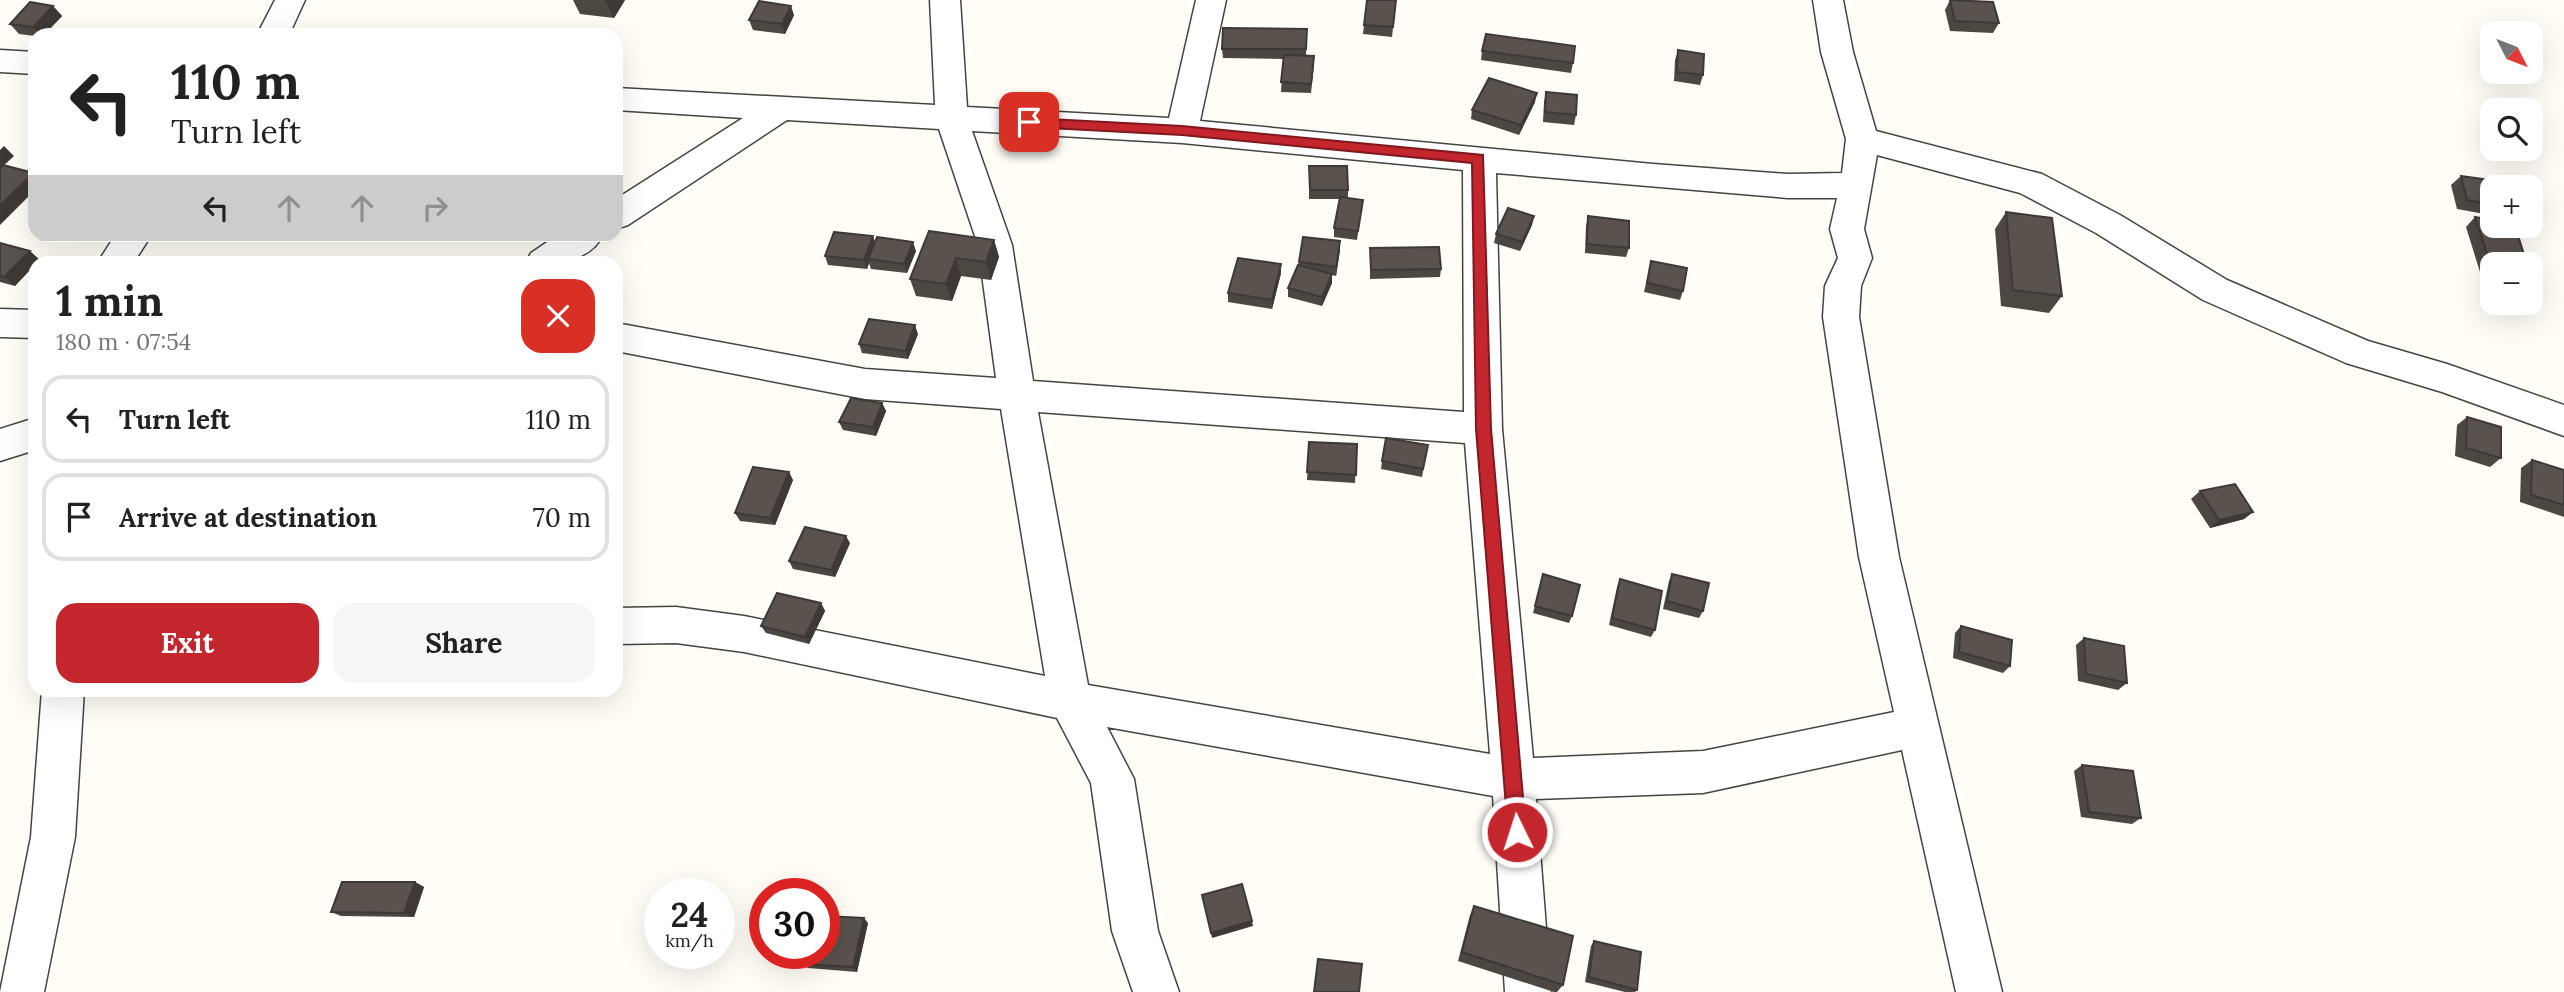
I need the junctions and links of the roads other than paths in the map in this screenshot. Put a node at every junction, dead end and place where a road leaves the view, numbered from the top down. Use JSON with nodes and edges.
{"nodes":[{"id":1,"x":290,"y":0,"type":"edge"},
{"id":2,"x":945,"y":0,"type":"edge"},
{"id":3,"x":1211,"y":0,"type":"edge"},
{"id":4,"x":1828,"y":0,"type":"edge"},
{"id":5,"x":276,"y":28,"type":"edge"},
{"id":6,"x":0,"y":61,"type":"edge"},
{"id":7,"x":28,"y":63,"type":"edge"},
{"id":8,"x":623,"y":99,"type":"edge"},
{"id":9,"x":779,"y":110,"type":"junction"},
{"id":10,"x":952,"y":118,"type":"junction"},
{"id":11,"x":1182,"y":131,"type":"junction"},
{"id":12,"x":1862,"y":139,"type":"junction"},
{"id":13,"x":1479,"y":158,"type":"junction"},
{"id":14,"x":1857,"y":185,"type":"junction"},
{"id":15,"x":623,"y":211,"type":"edge"},
{"id":16,"x":574,"y":242,"type":"edge"},
{"id":17,"x":552,"y":256,"type":"edge"},
{"id":18,"x":0,"y":323,"type":"edge"},
{"id":19,"x":28,"y":324,"type":"edge"},
{"id":20,"x":623,"y":338,"type":"edge"},
{"id":21,"x":1017,"y":395,"type":"junction"},
{"id":22,"x":2564,"y":421,"type":"edge"},
{"id":23,"x":1483,"y":429,"type":"junction"},
{"id":24,"x":28,"y":436,"type":"edge"},
{"id":25,"x":0,"y":445,"type":"edge"},
{"id":26,"x":623,"y":626,"type":"edge"},
{"id":27,"x":63,"y":697,"type":"edge"},
{"id":28,"x":1070,"y":701,"type":"junction"},
{"id":29,"x":1919,"y":727,"type":"junction"},
{"id":30,"x":1514,"y":779,"type":"junction"},
{"id":31,"x":21,"y":992,"type":"edge"},
{"id":32,"x":1156,"y":992,"type":"edge"},
{"id":33,"x":1528,"y":992,"type":"edge"},
{"id":34,"x":1979,"y":992,"type":"edge"}],
"edges":[{"from":1,"to":5,"type":"street"},
{"from":2,"to":10,"type":"street"},
{"from":3,"to":11,"type":"street"},
{"from":4,"to":12,"type":"street"},
{"from":6,"to":7,"type":"street"},
{"from":8,"to":9,"type":"street"},
{"from":9,"to":10,"type":"street"},
{"from":9,"to":15,"type":"street"},
{"from":10,"to":11,"type":"street"},
{"from":10,"to":21,"type":"street"},
{"from":11,"to":13,"type":"street"},
{"from":12,"to":14,"type":"street"},
{"from":12,"to":22,"type":"street"},
{"from":13,"to":14,"type":"street"},
{"from":13,"to":23,"type":"street"},
{"from":14,"to":29,"type":"street"},
{"from":16,"to":17,"type":"street"},
{"from":18,"to":19,"type":"street"},
{"from":20,"to":21,"type":"street"},
{"from":21,"to":23,"type":"street"},
{"from":21,"to":28,"type":"street"},
{"from":23,"to":30,"type":"street"},
{"from":24,"to":25,"type":"street"},
{"from":26,"to":28,"type":"street"},
{"from":27,"to":31,"type":"street"},
{"from":28,"to":30,"type":"street"},
{"from":28,"to":32,"type":"street"},
{"from":29,"to":30,"type":"street"},
{"from":29,"to":34,"type":"street"},
{"from":30,"to":33,"type":"street"}]}
